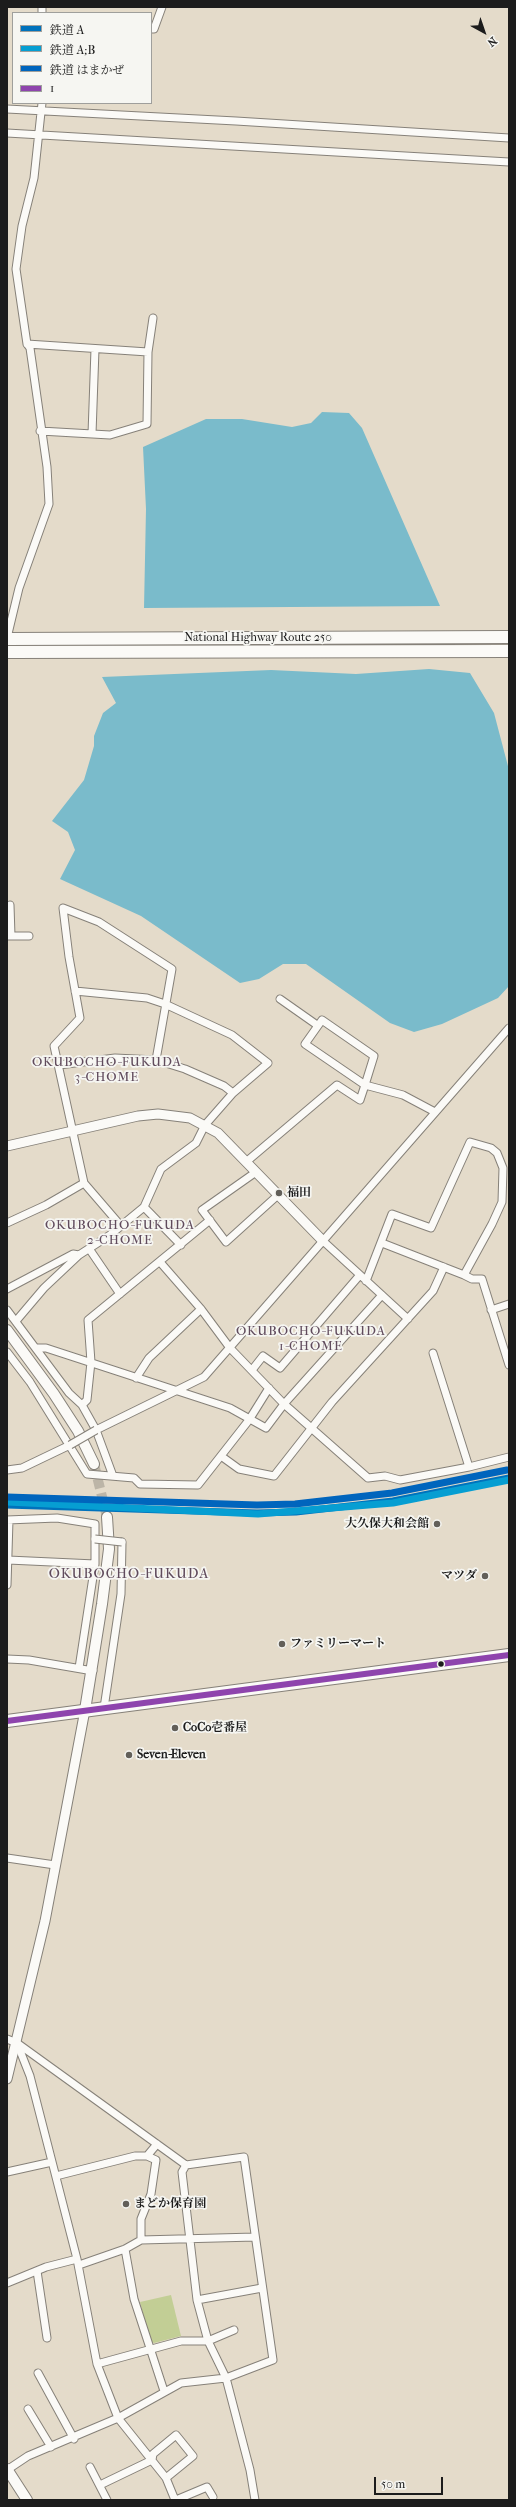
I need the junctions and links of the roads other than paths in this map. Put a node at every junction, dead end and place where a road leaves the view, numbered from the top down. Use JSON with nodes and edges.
{"nodes":[{"id":1,"x":162,"y":7,"type":"edge"},
{"id":2,"x":152,"y":29,"type":"edge"},
{"id":3,"x":42,"y":107,"type":"edge"},
{"id":4,"x":7,"y":109,"type":"edge"},
{"id":5,"x":7,"y":133,"type":"edge"},
{"id":6,"x":40,"y":134,"type":"junction"},
{"id":7,"x":509,"y":138,"type":"edge"},
{"id":8,"x":509,"y":162,"type":"edge"},
{"id":9,"x":153,"y":318,"type":"dead end"},
{"id":10,"x":27,"y":344,"type":"junction"},
{"id":11,"x":95,"y":349,"type":"junction"},
{"id":12,"x":148,"y":352,"type":"junction"},
{"id":13,"x":40,"y":431,"type":"junction"},
{"id":14,"x":92,"y":434,"type":"junction"},
{"id":15,"x":509,"y":636,"type":"edge"},
{"id":16,"x":7,"y":638,"type":"edge"},
{"id":17,"x":509,"y":651,"type":"edge"},
{"id":18,"x":7,"y":652,"type":"edge"},
{"id":19,"x":10,"y":905,"type":"dead end"},
{"id":20,"x":9,"y":936,"type":"edge"},
{"id":21,"x":29,"y":936,"type":"dead end"},
{"id":22,"x":75,"y":990,"type":"junction"},
{"id":23,"x":280,"y":999,"type":"dead end"},
{"id":24,"x":165,"y":1004,"type":"junction"},
{"id":25,"x":317,"y":1025,"type":"junction"},
{"id":26,"x":509,"y":1028,"type":"edge"},
{"id":27,"x":156,"y":1060,"type":"junction"},
{"id":28,"x":59,"y":1065,"type":"junction"},
{"id":29,"x":365,"y":1085,"type":"junction"},
{"id":30,"x":233,"y":1093,"type":"junction"},
{"id":31,"x":435,"y":1112,"type":"junction"},
{"id":32,"x":205,"y":1125,"type":"junction"},
{"id":33,"x":72,"y":1131,"type":"junction"},
{"id":34,"x":7,"y":1146,"type":"edge"},
{"id":35,"x":246,"y":1162,"type":"junction"},
{"id":36,"x":256,"y":1172,"type":"junction"},
{"id":37,"x":84,"y":1183,"type":"junction"},
{"id":38,"x":278,"y":1195,"type":"junction"},
{"id":39,"x":144,"y":1207,"type":"junction"},
{"id":40,"x":210,"y":1220,"type":"junction"},
{"id":41,"x":7,"y":1223,"type":"edge"},
{"id":42,"x":121,"y":1226,"type":"junction"},
{"id":43,"x":322,"y":1240,"type":"junction"},
{"id":44,"x":382,"y":1243,"type":"junction"},
{"id":45,"x":181,"y":1245,"type":"junction"},
{"id":46,"x":90,"y":1250,"type":"junction"},
{"id":47,"x":79,"y":1255,"type":"junction"},
{"id":48,"x":160,"y":1262,"type":"junction"},
{"id":49,"x":444,"y":1267,"type":"junction"},
{"id":50,"x":464,"y":1275,"type":"junction"},
{"id":51,"x":359,"y":1276,"type":"junction"},
{"id":52,"x":366,"y":1281,"type":"junction"},
{"id":53,"x":7,"y":1289,"type":"edge"},
{"id":54,"x":120,"y":1294,"type":"junction"},
{"id":55,"x":382,"y":1295,"type":"junction"},
{"id":56,"x":509,"y":1304,"type":"edge"},
{"id":57,"x":201,"y":1309,"type":"junction"},
{"id":58,"x":7,"y":1310,"type":"edge"},
{"id":59,"x":491,"y":1310,"type":"junction"},
{"id":60,"x":408,"y":1318,"type":"junction"},
{"id":61,"x":16,"y":1321,"type":"junction"},
{"id":62,"x":7,"y":1330,"type":"edge"},
{"id":63,"x":36,"y":1348,"type":"junction"},
{"id":64,"x":230,"y":1348,"type":"junction"},
{"id":65,"x":7,"y":1352,"type":"edge"},
{"id":66,"x":433,"y":1353,"type":"dead end"},
{"id":67,"x":91,"y":1362,"type":"junction"},
{"id":68,"x":509,"y":1365,"type":"edge"},
{"id":69,"x":252,"y":1370,"type":"junction"},
{"id":70,"x":136,"y":1378,"type":"junction"},
{"id":71,"x":269,"y":1388,"type":"junction"},
{"id":72,"x":175,"y":1391,"type":"junction"},
{"id":73,"x":82,"y":1404,"type":"junction"},
{"id":74,"x":284,"y":1404,"type":"junction"},
{"id":75,"x":249,"y":1420,"type":"junction"},
{"id":76,"x":310,"y":1429,"type":"junction"},
{"id":77,"x":96,"y":1430,"type":"junction"},
{"id":78,"x":70,"y":1445,"type":"junction"},
{"id":79,"x":221,"y":1456,"type":"junction"},
{"id":80,"x":509,"y":1457,"type":"edge"},
{"id":81,"x":94,"y":1464,"type":"tunnel mouth"},
{"id":82,"x":469,"y":1467,"type":"junction"},
{"id":83,"x":7,"y":1470,"type":"edge"},
{"id":84,"x":113,"y":1476,"type":"junction"},
{"id":85,"x":107,"y":1517,"type":"tunnel mouth"},
{"id":86,"x":8,"y":1520,"type":"edge"},
{"id":87,"x":95,"y":1539,"type":"junction"},
{"id":88,"x":8,"y":1560,"type":"edge"},
{"id":89,"x":95,"y":1564,"type":"junction"},
{"id":90,"x":7,"y":1585,"type":"edge"},
{"id":91,"x":509,"y":1655,"type":"edge"},
{"id":92,"x":7,"y":1660,"type":"edge"},
{"id":93,"x":79,"y":1668,"type":"junction"},
{"id":94,"x":93,"y":1670,"type":"junction"},
{"id":95,"x":104,"y":1708,"type":"junction"},
{"id":96,"x":85,"y":1710,"type":"junction"},
{"id":97,"x":7,"y":1721,"type":"edge"},
{"id":98,"x":7,"y":1858,"type":"edge"},
{"id":99,"x":55,"y":1865,"type":"junction"},
{"id":100,"x":7,"y":2039,"type":"edge"},
{"id":101,"x":17,"y":2043,"type":"junction"},
{"id":102,"x":7,"y":2079,"type":"edge"},
{"id":103,"x":157,"y":2144,"type":"junction"},
{"id":104,"x":147,"y":2156,"type":"junction"},
{"id":105,"x":52,"y":2162,"type":"junction"},
{"id":106,"x":186,"y":2165,"type":"junction"},
{"id":107,"x":7,"y":2172,"type":"edge"},
{"id":108,"x":56,"y":2176,"type":"junction"},
{"id":109,"x":255,"y":2237,"type":"junction"},
{"id":110,"x":188,"y":2239,"type":"junction"},
{"id":111,"x":141,"y":2240,"type":"junction"},
{"id":112,"x":125,"y":2249,"type":"junction"},
{"id":113,"x":78,"y":2262,"type":"junction"},
{"id":114,"x":37,"y":2271,"type":"junction"},
{"id":115,"x":7,"y":2283,"type":"edge"},
{"id":116,"x":262,"y":2288,"type":"junction"},
{"id":117,"x":197,"y":2300,"type":"junction"},
{"id":118,"x":234,"y":2330,"type":"dead end"},
{"id":119,"x":47,"y":2338,"type":"dead end"},
{"id":120,"x":208,"y":2341,"type":"junction"},
{"id":121,"x":150,"y":2348,"type":"junction"},
{"id":122,"x":97,"y":2364,"type":"junction"},
{"id":123,"x":38,"y":2373,"type":"dead end"},
{"id":124,"x":226,"y":2378,"type":"junction"},
{"id":125,"x":164,"y":2391,"type":"junction"},
{"id":126,"x":28,"y":2409,"type":"dead end"},
{"id":127,"x":118,"y":2418,"type":"junction"},
{"id":128,"x":74,"y":2439,"type":"junction"},
{"id":129,"x":51,"y":2447,"type":"junction"},
{"id":130,"x":152,"y":2460,"type":"junction"},
{"id":131,"x":90,"y":2467,"type":"dead end"},
{"id":132,"x":7,"y":2470,"type":"edge"},
{"id":133,"x":166,"y":2478,"type":"junction"},
{"id":134,"x":100,"y":2485,"type":"junction"},
{"id":135,"x":213,"y":2497,"type":"dead end"},
{"id":136,"x":27,"y":2500,"type":"edge"},
{"id":137,"x":107,"y":2500,"type":"edge"},
{"id":138,"x":176,"y":2500,"type":"edge"},
{"id":139,"x":255,"y":2500,"type":"edge"}],
"edges":[{"from":1,"to":2,"type":"street"},
{"from":3,"to":4,"type":"street"},
{"from":3,"to":6,"type":"street"},
{"from":3,"to":7,"type":"street"},
{"from":5,"to":6,"type":"street"},
{"from":6,"to":8,"type":"street"},
{"from":6,"to":10,"type":"street"},
{"from":9,"to":12,"type":"street"},
{"from":10,"to":11,"type":"street"},
{"from":10,"to":13,"type":"street"},
{"from":11,"to":12,"type":"street"},
{"from":11,"to":14,"type":"street"},
{"from":12,"to":14,"type":"street"},
{"from":13,"to":14,"type":"street"},
{"from":13,"to":16,"type":"street"},
{"from":15,"to":16,"type":"highway","name":"National Highway Route 250"},
{"from":17,"to":18,"type":"highway","name":"National Highway Route 250"},
{"from":19,"to":20,"type":"street"},
{"from":20,"to":21,"type":"street"},
{"from":22,"to":24,"type":"street"},
{"from":22,"to":24,"type":"street"},
{"from":22,"to":28,"type":"street"},
{"from":23,"to":25,"type":"street"},
{"from":24,"to":27,"type":"street"},
{"from":24,"to":30,"type":"street"},
{"from":25,"to":29,"type":"street"},
{"from":25,"to":29,"type":"street"},
{"from":26,"to":31,"type":"street"},
{"from":27,"to":28,"type":"street"},
{"from":27,"to":30,"type":"street"},
{"from":28,"to":33,"type":"street"},
{"from":29,"to":31,"type":"street"},
{"from":29,"to":35,"type":"street"},
{"from":30,"to":32,"type":"street"},
{"from":31,"to":43,"type":"street"},
{"from":32,"to":33,"type":"street"},
{"from":32,"to":35,"type":"street"},
{"from":32,"to":39,"type":"street"},
{"from":33,"to":34,"type":"street"},
{"from":33,"to":37,"type":"street"},
{"from":35,"to":36,"type":"street"},
{"from":36,"to":38,"type":"street"},
{"from":36,"to":40,"type":"street"},
{"from":37,"to":41,"type":"street"},
{"from":37,"to":42,"type":"street"},
{"from":38,"to":40,"type":"street"},
{"from":38,"to":43,"type":"street"},
{"from":39,"to":42,"type":"street"},
{"from":39,"to":45,"type":"street"},
{"from":40,"to":45,"type":"street"},
{"from":42,"to":46,"type":"street"},
{"from":43,"to":51,"type":"street"},
{"from":43,"to":64,"type":"street"},
{"from":44,"to":49,"type":"street"},
{"from":44,"to":50,"type":"street"},
{"from":44,"to":52,"type":"street"},
{"from":45,"to":48,"type":"street"},
{"from":46,"to":47,"type":"street"},
{"from":46,"to":54,"type":"street"},
{"from":47,"to":53,"type":"street"},
{"from":47,"to":61,"type":"street"},
{"from":48,"to":54,"type":"street"},
{"from":48,"to":57,"type":"street"},
{"from":49,"to":50,"type":"street"},
{"from":49,"to":60,"type":"street"},
{"from":50,"to":59,"type":"street"},
{"from":51,"to":52,"type":"street"},
{"from":51,"to":69,"type":"street"},
{"from":52,"to":55,"type":"street"},
{"from":54,"to":67,"type":"street"},
{"from":55,"to":60,"type":"street"},
{"from":55,"to":74,"type":"street"},
{"from":56,"to":59,"type":"street"},
{"from":57,"to":64,"type":"street"},
{"from":57,"to":70,"type":"street"},
{"from":58,"to":61,"type":"street"},
{"from":59,"to":68,"type":"street"},
{"from":60,"to":76,"type":"street"},
{"from":61,"to":63,"type":"street"},
{"from":62,"to":81,"type":"main road"},
{"from":63,"to":67,"type":"street"},
{"from":63,"to":73,"type":"street"},
{"from":64,"to":69,"type":"street"},
{"from":64,"to":72,"type":"street"},
{"from":65,"to":78,"type":"street"},
{"from":66,"to":82,"type":"street"},
{"from":67,"to":70,"type":"street"},
{"from":67,"to":73,"type":"street"},
{"from":69,"to":71,"type":"street"},
{"from":70,"to":72,"type":"street"},
{"from":71,"to":74,"type":"street"},
{"from":71,"to":75,"type":"street"},
{"from":72,"to":75,"type":"street"},
{"from":72,"to":77,"type":"street"},
{"from":73,"to":77,"type":"street"},
{"from":74,"to":75,"type":"street"},
{"from":74,"to":76,"type":"street"},
{"from":75,"to":79,"type":"street"},
{"from":76,"to":79,"type":"street"},
{"from":76,"to":82,"type":"street"},
{"from":77,"to":78,"type":"street","bridge":true},
{"from":77,"to":84,"type":"street"},
{"from":78,"to":83,"type":"street"},
{"from":78,"to":84,"type":"street"},
{"from":79,"to":84,"type":"street"},
{"from":80,"to":82,"type":"street"},
{"from":85,"to":94,"type":"main road"},
{"from":86,"to":87,"type":"street"},
{"from":86,"to":88,"type":"street"},
{"from":87,"to":89,"type":"street"},
{"from":87,"to":95,"type":"street","bridge":true},
{"from":88,"to":89,"type":"street"},
{"from":88,"to":90,"type":"street"},
{"from":89,"to":93,"type":"street"},
{"from":91,"to":95,"type":"highway"},
{"from":92,"to":93,"type":"street"},
{"from":93,"to":94,"type":"street"},
{"from":94,"to":96,"type":"main road"},
{"from":95,"to":96,"type":"highway"},
{"from":96,"to":97,"type":"highway"},
{"from":96,"to":99,"type":"street"},
{"from":98,"to":99,"type":"street"},
{"from":99,"to":101,"type":"street"},
{"from":100,"to":101,"type":"street"},
{"from":101,"to":102,"type":"street"},
{"from":101,"to":103,"type":"street"},
{"from":101,"to":105,"type":"street"},
{"from":103,"to":104,"type":"street"},
{"from":103,"to":106,"type":"street"},
{"from":104,"to":108,"type":"street"},
{"from":104,"to":111,"type":"street"},
{"from":105,"to":107,"type":"street"},
{"from":105,"to":108,"type":"street"},
{"from":106,"to":109,"type":"street"},
{"from":106,"to":110,"type":"street"},
{"from":108,"to":113,"type":"street"},
{"from":109,"to":110,"type":"street"},
{"from":109,"to":116,"type":"street"},
{"from":110,"to":111,"type":"street"},
{"from":110,"to":117,"type":"street"},
{"from":111,"to":112,"type":"street"},
{"from":112,"to":113,"type":"street"},
{"from":112,"to":121,"type":"street"},
{"from":113,"to":114,"type":"street"},
{"from":113,"to":122,"type":"street"},
{"from":114,"to":115,"type":"street"},
{"from":114,"to":119,"type":"street"},
{"from":116,"to":117,"type":"street"},
{"from":116,"to":124,"type":"street"},
{"from":117,"to":120,"type":"street"},
{"from":118,"to":120,"type":"street"},
{"from":120,"to":121,"type":"street"},
{"from":120,"to":124,"type":"street"},
{"from":121,"to":122,"type":"street"},
{"from":121,"to":125,"type":"street"},
{"from":122,"to":127,"type":"street"},
{"from":123,"to":128,"type":"street"},
{"from":124,"to":125,"type":"street"},
{"from":124,"to":139,"type":"street"},
{"from":125,"to":127,"type":"street"},
{"from":126,"to":129,"type":"street"},
{"from":127,"to":128,"type":"street"},
{"from":127,"to":130,"type":"street"},
{"from":128,"to":129,"type":"street"},
{"from":129,"to":132,"type":"street"},
{"from":130,"to":133,"type":"street"},
{"from":130,"to":133,"type":"street"},
{"from":130,"to":134,"type":"street"},
{"from":131,"to":134,"type":"street"},
{"from":132,"to":136,"type":"main road"},
{"from":133,"to":138,"type":"street"},
{"from":134,"to":137,"type":"street"},
{"from":135,"to":138,"type":"street"}]}
